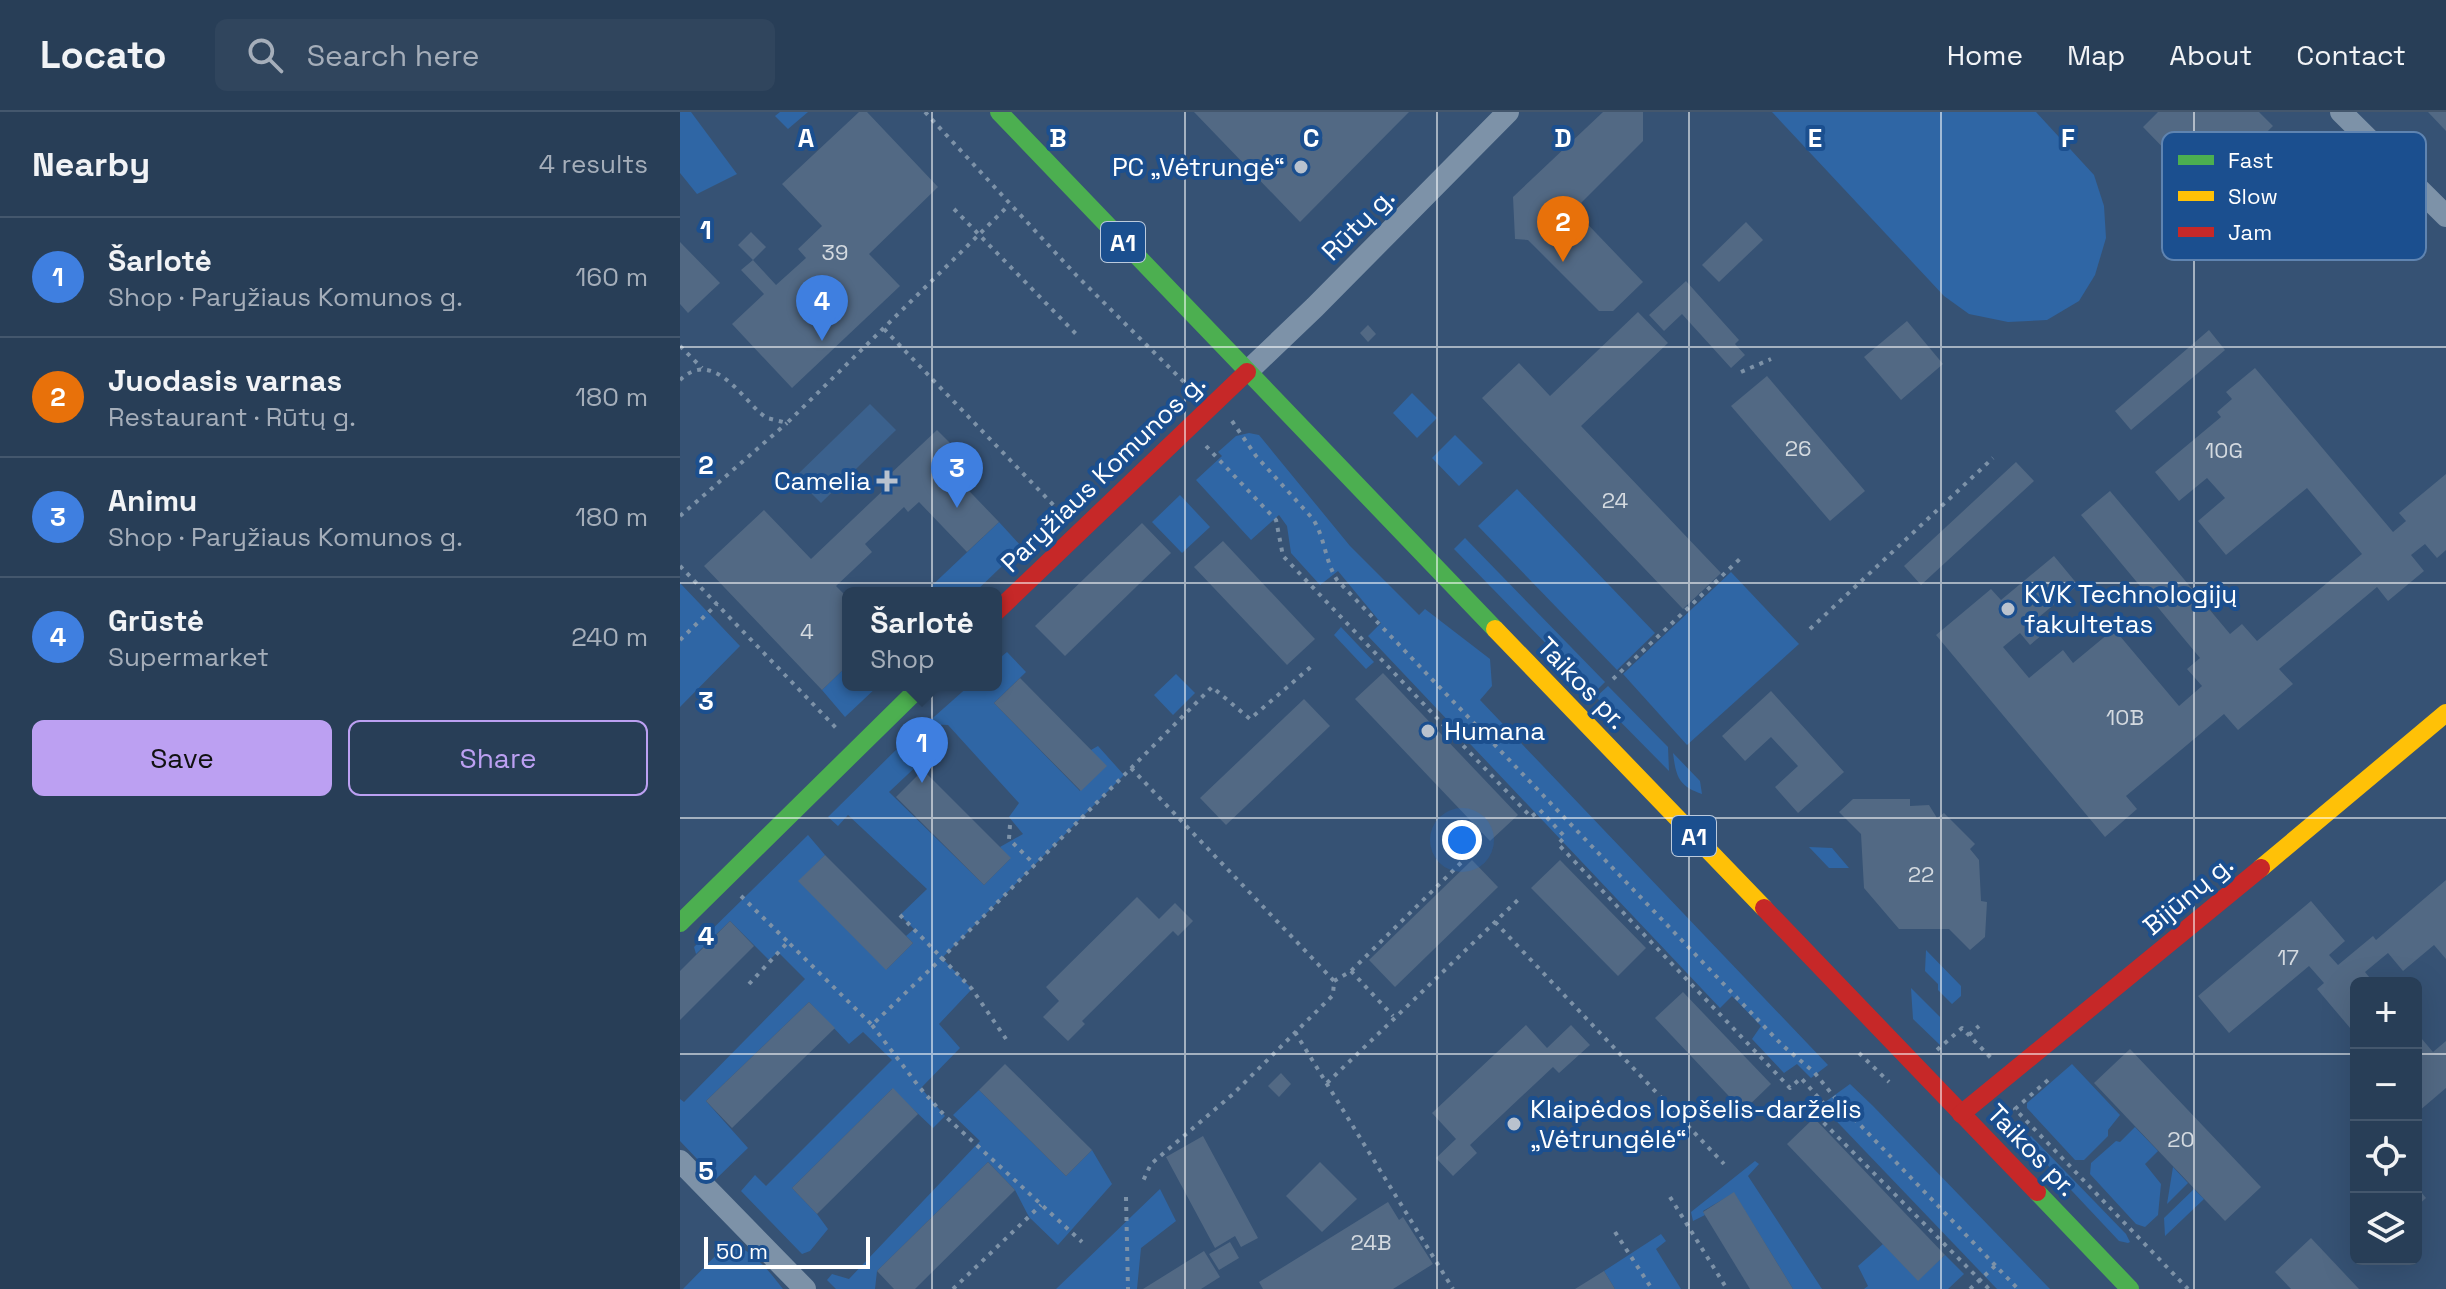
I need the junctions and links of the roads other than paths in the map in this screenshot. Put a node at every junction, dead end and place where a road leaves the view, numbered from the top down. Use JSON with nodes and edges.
{"nodes":[{"id":1,"x":999,"y":112,"type":"edge"},
{"id":2,"x":1508,"y":112,"type":"edge"},
{"id":3,"x":2341,"y":112,"type":"edge"},
{"id":4,"x":2361,"y":132,"type":"edge"},
{"id":5,"x":2426,"y":196,"type":"edge"},
{"id":6,"x":2446,"y":216,"type":"edge"},
{"id":7,"x":1247,"y":372,"type":"junction"},
{"id":8,"x":1002,"y":606,"type":"edge"},
{"id":9,"x":916,"y":691,"type":"edge"},
{"id":10,"x":2446,"y":713,"type":"edge"},
{"id":11,"x":680,"y":923,"type":"edge"},
{"id":12,"x":1961,"y":1114,"type":"junction"},
{"id":13,"x":680,"y":1161,"type":"edge"},
{"id":14,"x":805,"y":1289,"type":"edge"},
{"id":15,"x":2130,"y":1289,"type":"edge"}],
"edges":[{"from":1,"to":7,"type":"main road","name":"Taikos pr.","number":"A1"},
{"from":2,"to":7,"type":"street","name":"Rūtų g."},
{"from":3,"to":4,"type":"street"},
{"from":5,"to":6,"type":"street"},
{"from":7,"to":8,"type":"main road","name":"Paryžiaus Komunos g."},
{"from":7,"to":12,"type":"main road","name":"Taikos pr.","number":"A1"},
{"from":9,"to":11,"type":"main road"},
{"from":10,"to":12,"type":"main road","name":"Bijūnų g."},
{"from":12,"to":15,"type":"main road","name":"Taikos pr.","number":"A1"},
{"from":13,"to":14,"type":"street"}]}
